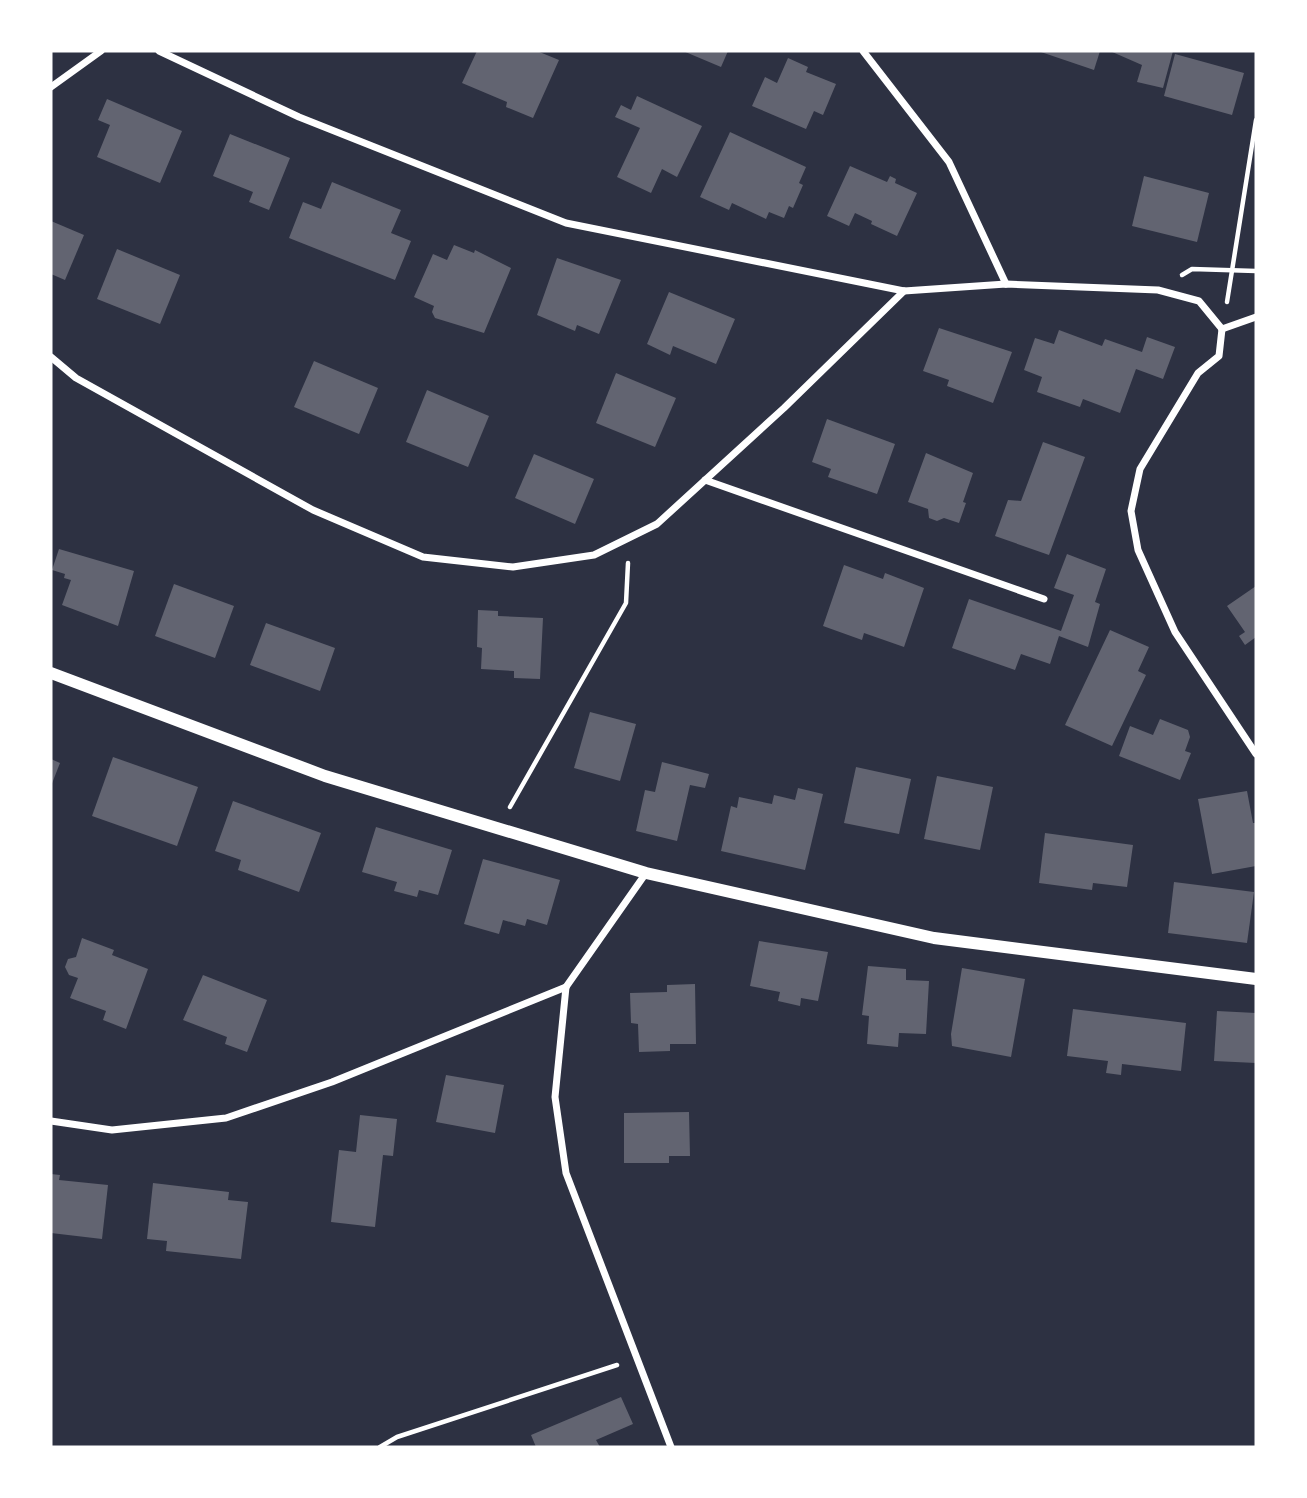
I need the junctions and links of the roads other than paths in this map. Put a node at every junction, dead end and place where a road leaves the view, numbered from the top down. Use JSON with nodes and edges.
{"nodes":[{"id":1,"x":101,"y":51,"type":"edge"},
{"id":2,"x":159,"y":51,"type":"edge"},
{"id":3,"x":863,"y":51,"type":"edge"},
{"id":4,"x":51,"y":87,"type":"edge"},
{"id":5,"x":1006,"y":284,"type":"junction"},
{"id":6,"x":904,"y":291,"type":"junction"},
{"id":7,"x":1256,"y":317,"type":"edge"},
{"id":8,"x":1222,"y":328,"type":"junction"},
{"id":9,"x":51,"y":358,"type":"edge"},
{"id":10,"x":705,"y":480,"type":"junction"},
{"id":11,"x":1044,"y":600,"type":"dead end"},
{"id":12,"x":51,"y":673,"type":"edge"},
{"id":13,"x":1256,"y":754,"type":"edge"},
{"id":14,"x":646,"y":873,"type":"junction"},
{"id":15,"x":1256,"y":979,"type":"edge"},
{"id":16,"x":566,"y":987,"type":"junction"},
{"id":17,"x":51,"y":1121,"type":"edge"},
{"id":18,"x":671,"y":1447,"type":"edge"}],
"edges":[{"from":1,"to":4,"type":"street"},
{"from":2,"to":6,"type":"street"},
{"from":3,"to":5,"type":"street"},
{"from":5,"to":6,"type":"street"},
{"from":5,"to":8,"type":"street"},
{"from":6,"to":10,"type":"street"},
{"from":7,"to":8,"type":"street"},
{"from":8,"to":13,"type":"street"},
{"from":9,"to":10,"type":"street"},
{"from":10,"to":11,"type":"street"},
{"from":12,"to":14,"type":"street"},
{"from":14,"to":15,"type":"street"},
{"from":14,"to":16,"type":"street"},
{"from":16,"to":17,"type":"street"},
{"from":16,"to":18,"type":"street"}]}
